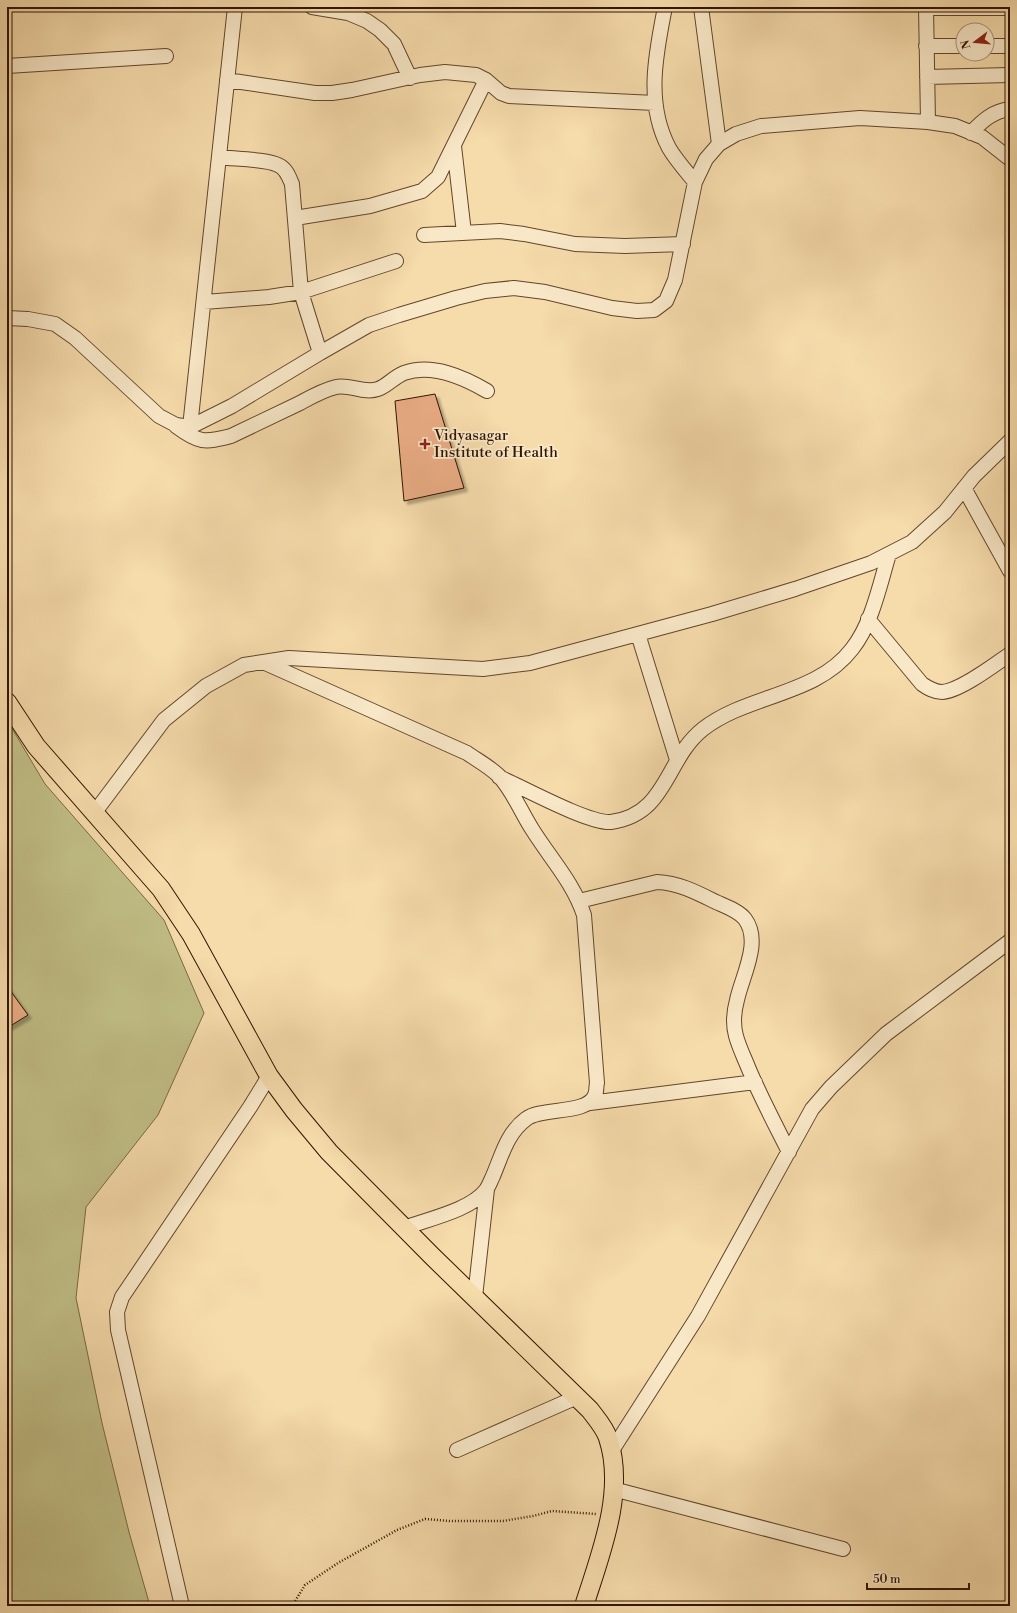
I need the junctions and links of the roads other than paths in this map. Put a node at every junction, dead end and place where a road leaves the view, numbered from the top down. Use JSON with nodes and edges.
{"nodes":[{"id":1,"x":235,"y":7,"type":"edge"},
{"id":2,"x":312,"y":7,"type":"edge"},
{"id":3,"x":701,"y":7,"type":"edge"},
{"id":4,"x":661,"y":8,"type":"edge"},
{"id":5,"x":926,"y":8,"type":"edge"},
{"id":6,"x":1010,"y":8,"type":"edge"},
{"id":7,"x":926,"y":46,"type":"junction"},
{"id":8,"x":955,"y":46,"type":"edge"},
{"id":9,"x":995,"y":46,"type":"edge"},
{"id":10,"x":1010,"y":46,"type":"edge"},
{"id":11,"x":166,"y":56,"type":"dead end"},
{"id":12,"x":7,"y":66,"type":"edge"},
{"id":13,"x":1010,"y":75,"type":"edge"},
{"id":14,"x":927,"y":77,"type":"junction"},
{"id":15,"x":410,"y":78,"type":"junction"},
{"id":16,"x":227,"y":80,"type":"junction"},
{"id":17,"x":486,"y":80,"type":"junction"},
{"id":18,"x":655,"y":103,"type":"junction"},
{"id":19,"x":1010,"y":109,"type":"edge"},
{"id":20,"x":928,"y":122,"type":"junction"},
{"id":21,"x":971,"y":133,"type":"junction"},
{"id":22,"x":720,"y":144,"type":"junction"},
{"id":23,"x":454,"y":145,"type":"junction"},
{"id":24,"x":219,"y":158,"type":"junction"},
{"id":25,"x":1010,"y":159,"type":"edge"},
{"id":26,"x":695,"y":182,"type":"junction"},
{"id":27,"x":295,"y":218,"type":"junction"},
{"id":28,"x":464,"y":233,"type":"junction"},
{"id":29,"x":424,"y":235,"type":"dead end"},
{"id":30,"x":683,"y":244,"type":"junction"},
{"id":31,"x":396,"y":261,"type":"dead end"},
{"id":32,"x":301,"y":292,"type":"junction"},
{"id":33,"x":204,"y":302,"type":"junction"},
{"id":34,"x":7,"y":318,"type":"edge"},
{"id":35,"x":320,"y":353,"type":"junction"},
{"id":36,"x":487,"y":391,"type":"dead end"},
{"id":37,"x":176,"y":425,"type":"junction"},
{"id":38,"x":190,"y":427,"type":"junction"},
{"id":39,"x":1010,"y":440,"type":"edge"},
{"id":40,"x":964,"y":488,"type":"junction"},
{"id":41,"x":889,"y":554,"type":"junction"},
{"id":42,"x":1010,"y":571,"type":"edge"},
{"id":43,"x":868,"y":619,"type":"junction"},
{"id":44,"x":638,"y":634,"type":"junction"},
{"id":45,"x":1010,"y":654,"type":"edge"},
{"id":46,"x":263,"y":662,"type":"junction"},
{"id":47,"x":7,"y":702,"type":"edge"},
{"id":48,"x":677,"y":760,"type":"junction"},
{"id":49,"x":499,"y":776,"type":"junction"},
{"id":50,"x":95,"y":812,"type":"junction"},
{"id":51,"x":579,"y":900,"type":"junction"},
{"id":52,"x":1010,"y":941,"type":"edge"},
{"id":53,"x":269,"y":1076,"type":"junction"},
{"id":54,"x":754,"y":1082,"type":"junction"},
{"id":55,"x":590,"y":1103,"type":"junction"},
{"id":56,"x":789,"y":1152,"type":"junction"},
{"id":57,"x":487,"y":1190,"type":"junction"},
{"id":58,"x":404,"y":1228,"type":"junction"},
{"id":59,"x":475,"y":1297,"type":"junction"},
{"id":60,"x":577,"y":1397,"type":"junction"},
{"id":61,"x":457,"y":1450,"type":"dead end"},
{"id":62,"x":611,"y":1452,"type":"junction"},
{"id":63,"x":613,"y":1489,"type":"junction"},
{"id":64,"x":843,"y":1549,"type":"dead end"},
{"id":65,"x":182,"y":1606,"type":"edge"},
{"id":66,"x":584,"y":1606,"type":"edge"}],
"edges":[{"from":1,"to":16,"type":"street"},
{"from":2,"to":15,"type":"street"},
{"from":3,"to":22,"type":"street"},
{"from":4,"to":18,"type":"street"},
{"from":5,"to":6,"type":"street"},
{"from":5,"to":7,"type":"street"},
{"from":7,"to":8,"type":"street"},
{"from":7,"to":14,"type":"street"},
{"from":9,"to":10,"type":"street"},
{"from":11,"to":12,"type":"street"},
{"from":13,"to":14,"type":"street"},
{"from":14,"to":20,"type":"street"},
{"from":15,"to":16,"type":"street"},
{"from":15,"to":17,"type":"street"},
{"from":16,"to":24,"type":"street"},
{"from":17,"to":18,"type":"street"},
{"from":17,"to":23,"type":"street"},
{"from":18,"to":26,"type":"street"},
{"from":19,"to":21,"type":"street"},
{"from":20,"to":21,"type":"street"},
{"from":20,"to":22,"type":"street"},
{"from":21,"to":25,"type":"street"},
{"from":22,"to":26,"type":"street"},
{"from":23,"to":27,"type":"street"},
{"from":23,"to":28,"type":"street"},
{"from":24,"to":27,"type":"street"},
{"from":24,"to":33,"type":"street"},
{"from":26,"to":30,"type":"street"},
{"from":27,"to":32,"type":"street"},
{"from":28,"to":29,"type":"street"},
{"from":28,"to":30,"type":"street"},
{"from":30,"to":35,"type":"street"},
{"from":31,"to":32,"type":"street"},
{"from":32,"to":33,"type":"street"},
{"from":32,"to":35,"type":"street"},
{"from":33,"to":38,"type":"street"},
{"from":34,"to":37,"type":"street"},
{"from":35,"to":38,"type":"street"},
{"from":36,"to":37,"type":"street"},
{"from":37,"to":38,"type":"street"},
{"from":39,"to":40,"type":"street"},
{"from":40,"to":41,"type":"street"},
{"from":40,"to":42,"type":"street"},
{"from":41,"to":43,"type":"street"},
{"from":41,"to":44,"type":"street"},
{"from":43,"to":45,"type":"street"},
{"from":43,"to":48,"type":"street"},
{"from":44,"to":46,"type":"street"},
{"from":44,"to":48,"type":"street"},
{"from":46,"to":49,"type":"street"},
{"from":46,"to":50,"type":"street"},
{"from":47,"to":50,"type":"main road"},
{"from":48,"to":49,"type":"street"},
{"from":49,"to":51,"type":"street"},
{"from":50,"to":53,"type":"main road"},
{"from":51,"to":54,"type":"street"},
{"from":51,"to":55,"type":"street"},
{"from":52,"to":56,"type":"street"},
{"from":53,"to":58,"type":"main road"},
{"from":53,"to":65,"type":"street"},
{"from":54,"to":55,"type":"street"},
{"from":54,"to":56,"type":"street"},
{"from":55,"to":57,"type":"street"},
{"from":56,"to":62,"type":"street"},
{"from":57,"to":58,"type":"street"},
{"from":57,"to":59,"type":"street"},
{"from":58,"to":59,"type":"main road"},
{"from":59,"to":60,"type":"main road"},
{"from":60,"to":61,"type":"street"},
{"from":60,"to":62,"type":"main road"},
{"from":62,"to":63,"type":"main road"},
{"from":63,"to":64,"type":"street"},
{"from":63,"to":66,"type":"main road"}]}
